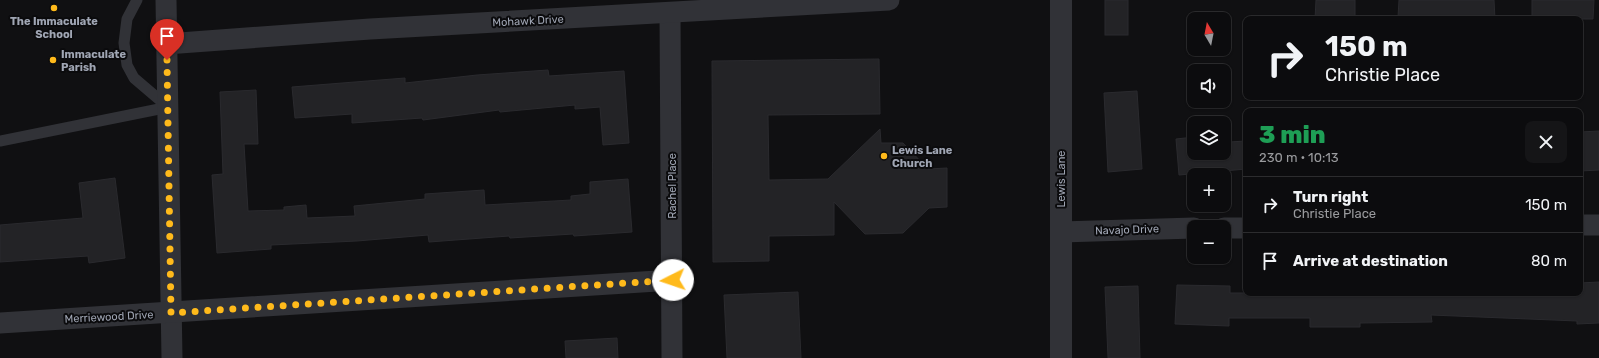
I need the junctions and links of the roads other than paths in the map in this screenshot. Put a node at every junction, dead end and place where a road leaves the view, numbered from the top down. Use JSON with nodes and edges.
{"nodes":[{"id":1,"x":138,"y":0,"type":"edge"},
{"id":2,"x":166,"y":0,"type":"edge"},
{"id":3,"x":889,"y":0,"type":"edge"},
{"id":4,"x":1061,"y":0,"type":"edge"},
{"id":5,"x":670,"y":13,"type":"junction"},
{"id":6,"x":166,"y":44,"type":"junction"},
{"id":7,"x":169,"y":107,"type":"junction"},
{"id":8,"x":0,"y":141,"type":"edge"},
{"id":9,"x":1583,"y":225,"type":"edge"},
{"id":10,"x":1599,"y":225,"type":"edge"},
{"id":11,"x":1187,"y":228,"type":"edge"},
{"id":12,"x":1231,"y":228,"type":"edge"},
{"id":13,"x":1243,"y":228,"type":"edge"},
{"id":14,"x":1061,"y":232,"type":"junction"},
{"id":15,"x":673,"y":280,"type":"junction"},
{"id":16,"x":171,"y":313,"type":"junction"},
{"id":17,"x":0,"y":323,"type":"edge"},
{"id":18,"x":172,"y":358,"type":"edge"},
{"id":19,"x":672,"y":358,"type":"edge"},
{"id":20,"x":1061,"y":358,"type":"edge"}],
"edges":[{"from":1,"to":7,"type":"lane"},
{"from":2,"to":6,"type":"street"},
{"from":3,"to":5,"type":"street","name":"Mohawk Drive"},
{"from":4,"to":14,"type":"street","name":"Lewis Lane"},
{"from":5,"to":6,"type":"street","name":"Mohawk Drive"},
{"from":5,"to":15,"type":"street","name":"Rachel Place"},
{"from":6,"to":7,"type":"street"},
{"from":7,"to":8,"type":"lane"},
{"from":7,"to":16,"type":"street"},
{"from":9,"to":10,"type":"street"},
{"from":11,"to":14,"type":"street","name":"Navajo Drive"},
{"from":12,"to":13,"type":"street"},
{"from":14,"to":20,"type":"street","name":"Lewis Lane"},
{"from":15,"to":16,"type":"street","name":"Merriewood Drive"},
{"from":15,"to":19,"type":"street","name":"Rachel Place"},
{"from":16,"to":17,"type":"street","name":"Merriewood Drive"},
{"from":16,"to":18,"type":"street"}]}
